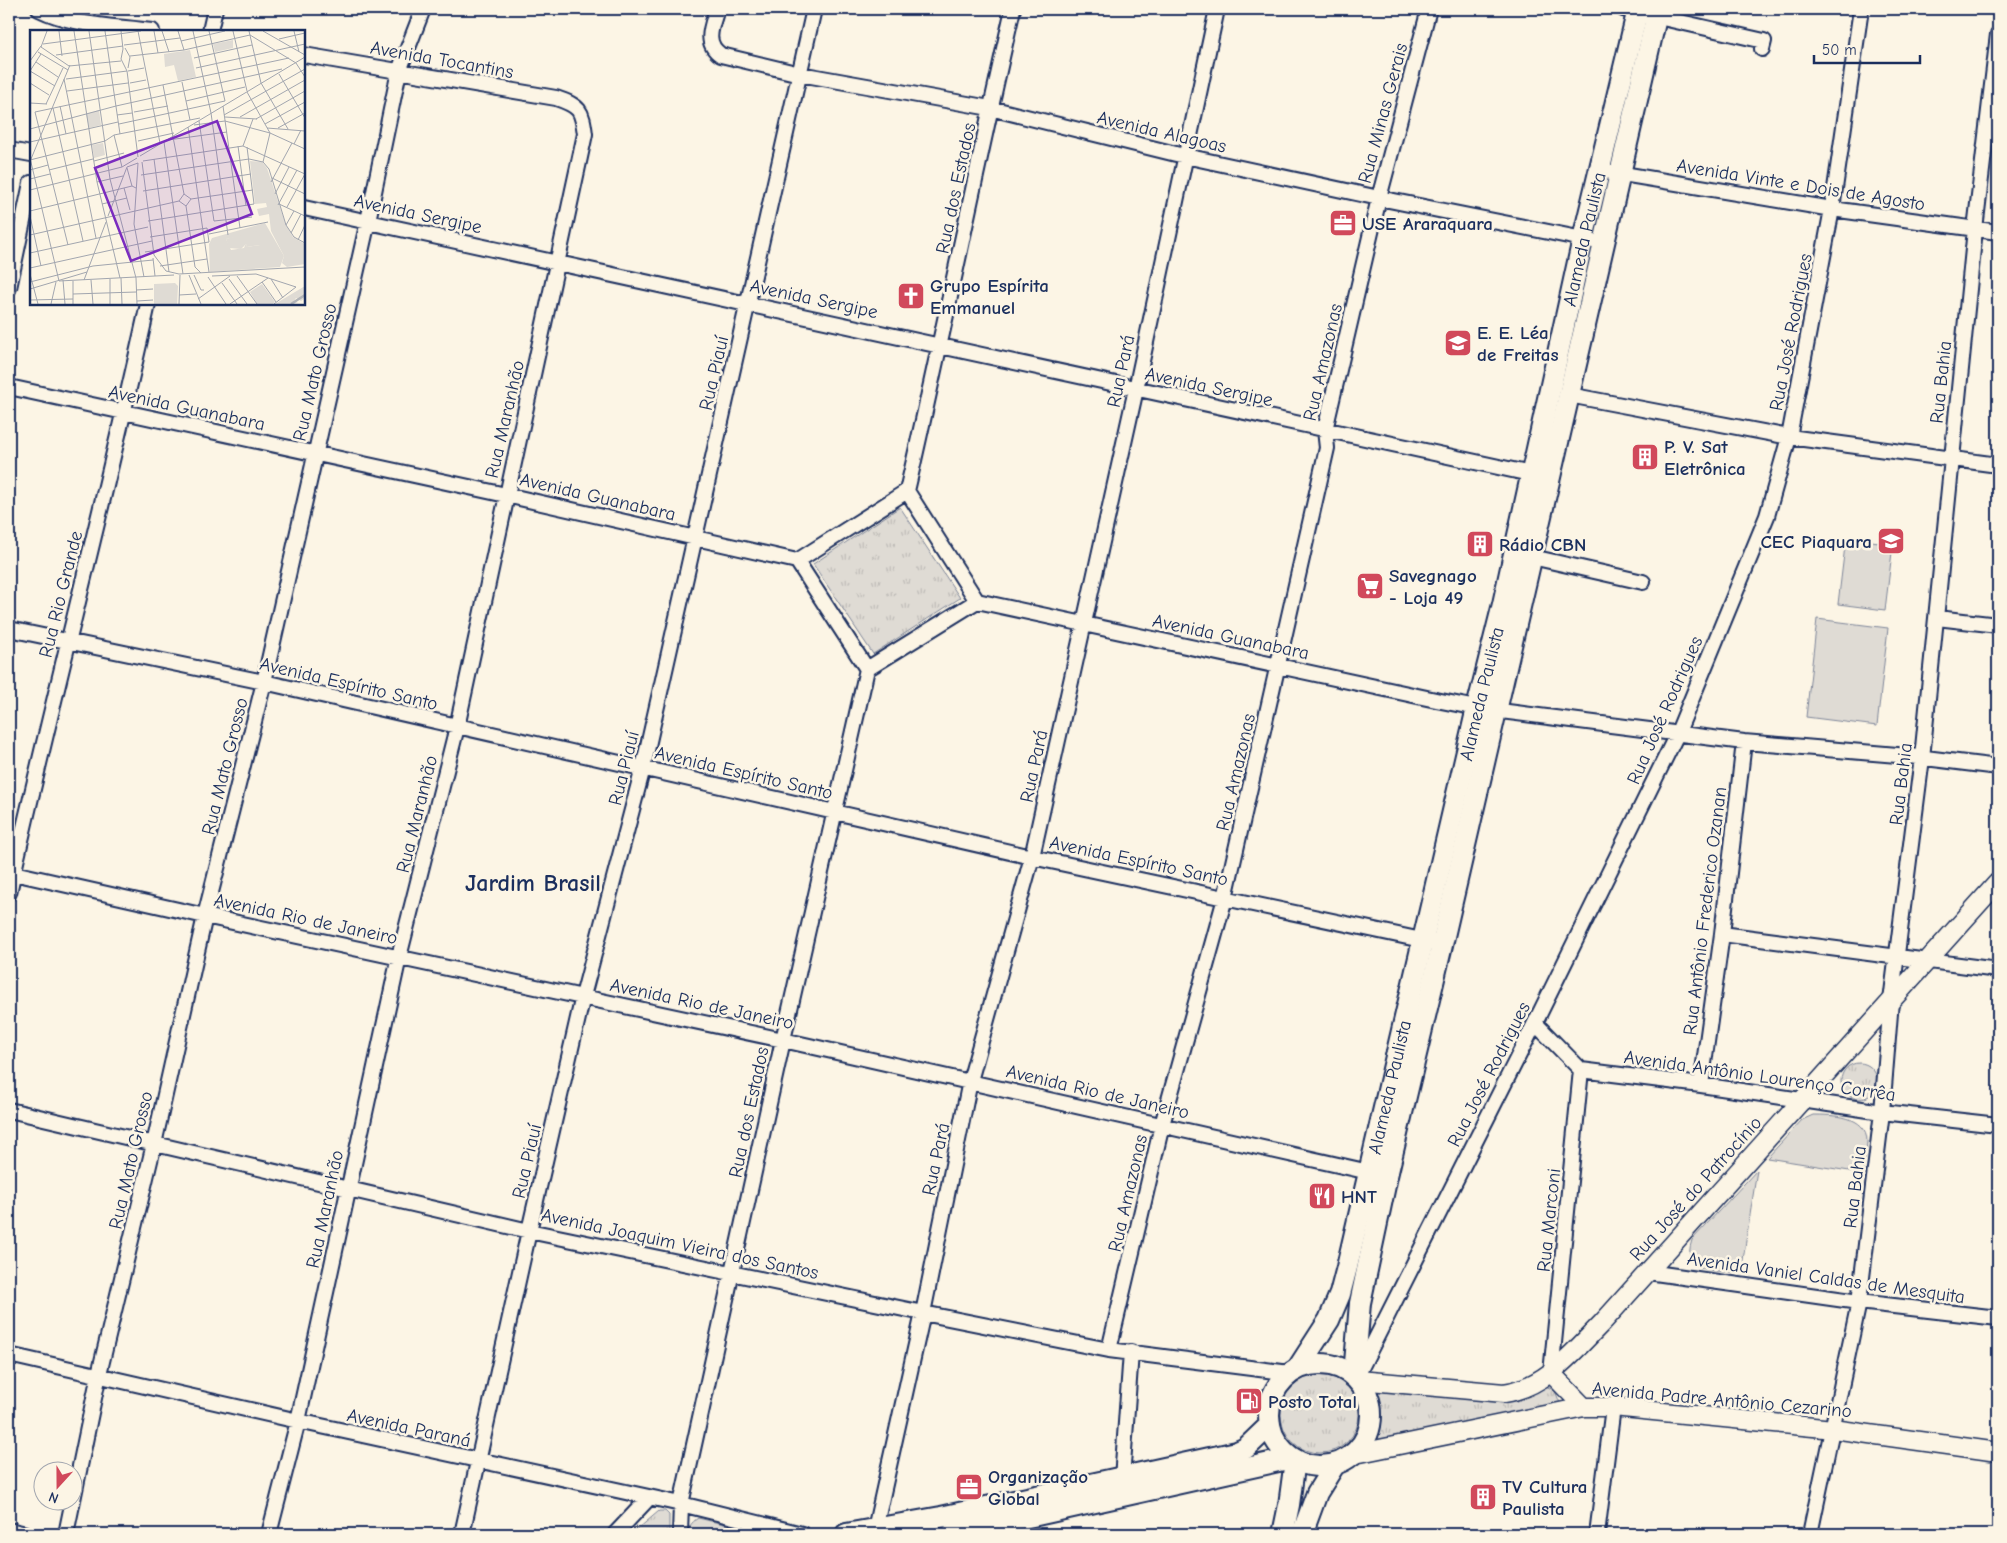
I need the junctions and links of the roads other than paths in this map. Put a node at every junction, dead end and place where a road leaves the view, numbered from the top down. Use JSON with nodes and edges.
{"nodes":[{"id":1,"x":39,"y":9,"type":"edge"},
{"id":2,"x":215,"y":9,"type":"edge"},
{"id":3,"x":423,"y":9,"type":"edge"},
{"id":4,"x":717,"y":9,"type":"edge"},
{"id":5,"x":814,"y":9,"type":"edge"},
{"id":6,"x":1013,"y":9,"type":"edge"},
{"id":7,"x":1217,"y":9,"type":"edge"},
{"id":8,"x":1429,"y":9,"type":"edge"},
{"id":9,"x":1861,"y":9,"type":"edge"},
{"id":10,"x":1642,"y":11,"type":"edge"},
{"id":11,"x":144,"y":30,"type":"edge"},
{"id":12,"x":210,"y":30,"type":"edge"},
{"id":13,"x":1998,"y":34,"type":"edge"},
{"id":14,"x":1762,"y":49,"type":"dead end"},
{"id":15,"x":305,"y":55,"type":"edge"},
{"id":16,"x":399,"y":71,"type":"junction"},
{"id":17,"x":800,"y":74,"type":"junction"},
{"id":18,"x":572,"y":104,"type":"joint"},
{"id":19,"x":990,"y":108,"type":"junction"},
{"id":20,"x":9,"y":150,"type":"edge"},
{"id":21,"x":30,"y":154,"type":"edge"},
{"id":22,"x":1186,"y":156,"type":"junction"},
{"id":23,"x":1599,"y":169,"type":"junction"},
{"id":24,"x":1619,"y":174,"type":"junction"},
{"id":25,"x":30,"y":188,"type":"edge"},
{"id":26,"x":1379,"y":198,"type":"junction"},
{"id":27,"x":305,"y":208,"type":"edge"},
{"id":28,"x":1832,"y":209,"type":"junction"},
{"id":29,"x":368,"y":222,"type":"junction"},
{"id":30,"x":1975,"y":229,"type":"junction"},
{"id":31,"x":1998,"y":232,"type":"edge"},
{"id":32,"x":1583,"y":239,"type":"junction"},
{"id":33,"x":1603,"y":243,"type":"junction"},
{"id":34,"x":558,"y":262,"type":"junction"},
{"id":35,"x":9,"y":288,"type":"edge"},
{"id":36,"x":748,"y":304,"type":"junction"},
{"id":37,"x":148,"y":305,"type":"edge"},
{"id":38,"x":941,"y":345,"type":"junction"},
{"id":39,"x":9,"y":387,"type":"edge"},
{"id":40,"x":1136,"y":389,"type":"junction"},
{"id":41,"x":1569,"y":395,"type":"junction"},
{"id":42,"x":125,"y":412,"type":"junction"},
{"id":43,"x":1325,"y":430,"type":"junction"},
{"id":44,"x":1789,"y":437,"type":"junction"},
{"id":45,"x":315,"y":454,"type":"junction"},
{"id":46,"x":1951,"y":458,"type":"junction"},
{"id":47,"x":1998,"y":465,"type":"edge"},
{"id":48,"x":1541,"y":476,"type":"junction"},
{"id":49,"x":907,"y":491,"type":"junction"},
{"id":50,"x":506,"y":495,"type":"junction"},
{"id":51,"x":694,"y":537,"type":"junction"},
{"id":52,"x":1532,"y":557,"type":"junction"},
{"id":53,"x":797,"y":561,"type":"junction"},
{"id":54,"x":1644,"y":582,"type":"dead end"},
{"id":55,"x":977,"y":601,"type":"junction"},
{"id":56,"x":1937,"y":618,"type":"junction"},
{"id":57,"x":1084,"y":623,"type":"junction"},
{"id":58,"x":1998,"y":625,"type":"edge"},
{"id":59,"x":9,"y":629,"type":"edge"},
{"id":60,"x":68,"y":641,"type":"junction"},
{"id":61,"x":1278,"y":666,"type":"junction"},
{"id":62,"x":867,"y":669,"type":"junction"},
{"id":63,"x":264,"y":682,"type":"junction"},
{"id":64,"x":1486,"y":709,"type":"junction"},
{"id":65,"x":457,"y":727,"type":"junction"},
{"id":66,"x":1678,"y":732,"type":"junction"},
{"id":67,"x":1744,"y":742,"type":"junction"},
{"id":68,"x":1922,"y":758,"type":"junction"},
{"id":69,"x":1998,"y":767,"type":"edge"},
{"id":70,"x":643,"y":768,"type":"junction"},
{"id":71,"x":835,"y":812,"type":"junction"},
{"id":72,"x":1032,"y":857,"type":"junction"},
{"id":73,"x":11,"y":872,"type":"edge"},
{"id":74,"x":1998,"y":882,"type":"edge"},
{"id":75,"x":9,"y":893,"type":"edge"},
{"id":76,"x":1225,"y":898,"type":"junction"},
{"id":77,"x":205,"y":916,"type":"junction"},
{"id":78,"x":1722,"y":934,"type":"junction"},
{"id":79,"x":1422,"y":940,"type":"junction"},
{"id":80,"x":1442,"y":945,"type":"junction"},
{"id":81,"x":399,"y":957,"type":"junction"},
{"id":82,"x":1898,"y":957,"type":"junction"},
{"id":83,"x":1927,"y":961,"type":"junction"},
{"id":84,"x":1998,"y":970,"type":"edge"},
{"id":85,"x":583,"y":996,"type":"junction"},
{"id":86,"x":1891,"y":1001,"type":"junction"},
{"id":87,"x":1535,"y":1023,"type":"junction"},
{"id":88,"x":783,"y":1040,"type":"junction"},
{"id":89,"x":1581,"y":1070,"type":"junction"},
{"id":90,"x":970,"y":1081,"type":"junction"},
{"id":91,"x":1701,"y":1085,"type":"junction"},
{"id":92,"x":1802,"y":1101,"type":"junction"},
{"id":93,"x":9,"y":1110,"type":"edge"},
{"id":94,"x":1882,"y":1112,"type":"junction"},
{"id":95,"x":1162,"y":1125,"type":"junction"},
{"id":96,"x":1998,"y":1125,"type":"edge"},
{"id":97,"x":154,"y":1144,"type":"junction"},
{"id":98,"x":1377,"y":1174,"type":"junction"},
{"id":99,"x":348,"y":1189,"type":"junction"},
{"id":100,"x":529,"y":1231,"type":"junction"},
{"id":101,"x":1648,"y":1272,"type":"junction"},
{"id":102,"x":731,"y":1273,"type":"junction"},
{"id":103,"x":1859,"y":1302,"type":"junction"},
{"id":104,"x":923,"y":1313,"type":"junction"},
{"id":105,"x":1998,"y":1318,"type":"edge"},
{"id":106,"x":1109,"y":1350,"type":"junction"},
{"id":107,"x":1131,"y":1352,"type":"junction"},
{"id":108,"x":9,"y":1355,"type":"edge"},
{"id":109,"x":1294,"y":1370,"type":"junction"},
{"id":110,"x":1551,"y":1373,"type":"junction"},
{"id":111,"x":99,"y":1374,"type":"junction"},
{"id":112,"x":1356,"y":1378,"type":"junction"},
{"id":113,"x":1584,"y":1407,"type":"junction"},
{"id":114,"x":1613,"y":1407,"type":"junction"},
{"id":115,"x":298,"y":1421,"type":"junction"},
{"id":116,"x":1270,"y":1425,"type":"junction"},
{"id":117,"x":1833,"y":1429,"type":"junction"},
{"id":118,"x":1998,"y":1452,"type":"edge"},
{"id":119,"x":1355,"y":1454,"type":"junction"},
{"id":120,"x":1294,"y":1459,"type":"junction"},
{"id":121,"x":478,"y":1461,"type":"junction"},
{"id":122,"x":1335,"y":1464,"type":"junction"},
{"id":123,"x":1122,"y":1479,"type":"junction"},
{"id":124,"x":649,"y":1498,"type":"junction"},
{"id":125,"x":681,"y":1504,"type":"junction"},
{"id":126,"x":875,"y":1529,"type":"junction"},
{"id":127,"x":9,"y":1530,"type":"edge"},
{"id":128,"x":26,"y":1534,"type":"edge"},
{"id":129,"x":66,"y":1534,"type":"edge"},
{"id":130,"x":269,"y":1534,"type":"edge"},
{"id":131,"x":462,"y":1534,"type":"edge"},
{"id":132,"x":615,"y":1534,"type":"edge"},
{"id":133,"x":680,"y":1534,"type":"edge"},
{"id":134,"x":802,"y":1534,"type":"edge"},
{"id":135,"x":846,"y":1534,"type":"edge"},
{"id":136,"x":952,"y":1534,"type":"edge"},
{"id":137,"x":1283,"y":1534,"type":"edge"},
{"id":138,"x":1302,"y":1534,"type":"edge"},
{"id":139,"x":1597,"y":1534,"type":"edge"},
{"id":140,"x":1810,"y":1534,"type":"edge"}],
"edges":[{"from":1,"to":11,"type":"street"},
{"from":2,"to":12,"type":"street"},
{"from":3,"to":16,"type":"street","name":"Rua Mato Grosso"},
{"from":4,"to":17,"type":"street","name":"Avenida Alagoas"},
{"from":5,"to":17,"type":"street","name":"Rua Piauí"},
{"from":6,"to":19,"type":"street","name":"Rua dos Estados"},
{"from":7,"to":22,"type":"street","name":"Rua Pará"},
{"from":8,"to":26,"type":"street","name":"Rua Minas Gerais"},
{"from":9,"to":28,"type":"street","name":"Rua José Rodrigues"},
{"from":10,"to":14,"type":"street"},
{"from":10,"to":23,"type":"main road","name":"Alameda Paulista"},
{"from":10,"to":24,"type":"main road","name":"Alameda Paulista"},
{"from":13,"to":30,"type":"street","name":"Rua Bahia"},
{"from":15,"to":16,"type":"street","name":"Avenida Tocantins"},
{"from":16,"to":18,"type":"street","name":"Avenida Tocantins"},
{"from":16,"to":29,"type":"street","name":"Rua Mato Grosso"},
{"from":17,"to":19,"type":"street","name":"Avenida Alagoas"},
{"from":17,"to":36,"type":"street","name":"Rua Piauí"},
{"from":18,"to":34,"type":"street","name":"Rua Maranhão"},
{"from":19,"to":22,"type":"street","name":"Avenida Alagoas"},
{"from":19,"to":38,"type":"street","name":"Rua dos Estados"},
{"from":20,"to":21,"type":"street"},
{"from":22,"to":26,"type":"street","name":"Avenida Alagoas"},
{"from":22,"to":40,"type":"street","name":"Rua Pará"},
{"from":23,"to":24,"type":"street","name":"Avenida Vinte e Dois de Agosto"},
{"from":23,"to":32,"type":"main road","name":"Alameda Paulista"},
{"from":24,"to":28,"type":"street","name":"Avenida Vinte e Dois de Agosto"},
{"from":24,"to":33,"type":"main road","name":"Alameda Paulista"},
{"from":25,"to":35,"type":"street"},
{"from":26,"to":32,"type":"street","name":"Avenida Alagoas"},
{"from":26,"to":43,"type":"street","name":"Rua Amazonas"},
{"from":27,"to":29,"type":"street","name":"Avenida Sergipe"},
{"from":28,"to":30,"type":"street","name":"Avenida Vinte e Dois de Agosto"},
{"from":28,"to":44,"type":"street","name":"Rua José Rodrigues"},
{"from":29,"to":34,"type":"street","name":"Avenida Sergipe"},
{"from":29,"to":45,"type":"street","name":"Rua Mato Grosso"},
{"from":30,"to":31,"type":"street","name":"Avenida Vinte e Dois de Agosto"},
{"from":30,"to":46,"type":"street","name":"Rua Bahia"},
{"from":32,"to":33,"type":"street","name":"Avenida Alagoas"},
{"from":32,"to":48,"type":"main road","name":"Alameda Paulista"},
{"from":33,"to":41,"type":"main road","name":"Alameda Paulista"},
{"from":34,"to":36,"type":"street","name":"Avenida Sergipe"},
{"from":34,"to":50,"type":"street","name":"Rua Maranhão"},
{"from":36,"to":38,"type":"street","name":"Avenida Sergipe"},
{"from":36,"to":51,"type":"street","name":"Rua Piauí"},
{"from":37,"to":42,"type":"street","name":"Rua Rio Grande"},
{"from":38,"to":40,"type":"street","name":"Avenida Sergipe"},
{"from":38,"to":49,"type":"street","name":"Rua dos Estados"},
{"from":39,"to":42,"type":"street","name":"Avenida Guanabara"},
{"from":40,"to":43,"type":"street","name":"Avenida Sergipe"},
{"from":40,"to":57,"type":"street","name":"Rua Pará"},
{"from":41,"to":44,"type":"street"},
{"from":41,"to":48,"type":"main road","name":"Alameda Paulista"},
{"from":42,"to":45,"type":"street","name":"Avenida Guanabara"},
{"from":42,"to":60,"type":"street","name":"Rua Rio Grande"},
{"from":43,"to":48,"type":"street","name":"Avenida Sergipe"},
{"from":43,"to":61,"type":"street","name":"Rua Amazonas"},
{"from":44,"to":46,"type":"street"},
{"from":44,"to":66,"type":"street","name":"Rua José Rodrigues"},
{"from":45,"to":50,"type":"street","name":"Avenida Guanabara"},
{"from":45,"to":63,"type":"street","name":"Rua Mato Grosso"},
{"from":46,"to":47,"type":"street"},
{"from":46,"to":56,"type":"street","name":"Rua Bahia"},
{"from":48,"to":52,"type":"main road","name":"Alameda Paulista"},
{"from":48,"to":64,"type":"main road","name":"Alameda Paulista"},
{"from":49,"to":53,"type":"street"},
{"from":49,"to":55,"type":"street"},
{"from":50,"to":51,"type":"street","name":"Avenida Guanabara"},
{"from":50,"to":65,"type":"street","name":"Rua Maranhão"},
{"from":51,"to":53,"type":"street","name":"Avenida Guanabara"},
{"from":51,"to":70,"type":"street","name":"Rua Piauí"},
{"from":52,"to":54,"type":"street"},
{"from":52,"to":64,"type":"main road","name":"Alameda Paulista"},
{"from":53,"to":62,"type":"street"},
{"from":55,"to":57,"type":"street","name":"Avenida Guanabara"},
{"from":55,"to":62,"type":"street"},
{"from":56,"to":58,"type":"street"},
{"from":56,"to":68,"type":"street","name":"Rua Bahia"},
{"from":57,"to":61,"type":"street","name":"Avenida Guanabara"},
{"from":57,"to":72,"type":"street","name":"Rua Pará"},
{"from":59,"to":60,"type":"street","name":"Avenida Espírito Santo"},
{"from":60,"to":63,"type":"street","name":"Avenida Espírito Santo"},
{"from":60,"to":73,"type":"street","name":"Rua Rio Grande"},
{"from":61,"to":64,"type":"street","name":"Avenida Guanabara"},
{"from":61,"to":76,"type":"street","name":"Rua Amazonas"},
{"from":62,"to":71,"type":"street","name":"Rua dos Estados"},
{"from":63,"to":65,"type":"street","name":"Avenida Espírito Santo"},
{"from":63,"to":77,"type":"street","name":"Rua Mato Grosso"},
{"from":64,"to":66,"type":"street","name":"Avenida Guanabara"},
{"from":64,"to":79,"type":"main road","name":"Alameda Paulista"},
{"from":64,"to":80,"type":"main road","name":"Alameda Paulista"},
{"from":65,"to":70,"type":"street","name":"Avenida Espírito Santo"},
{"from":65,"to":81,"type":"street","name":"Rua Maranhão"},
{"from":66,"to":67,"type":"street","name":"Avenida Guanabara"},
{"from":66,"to":87,"type":"street","name":"Rua José Rodrigues"},
{"from":67,"to":68,"type":"street","name":"Avenida Guanabara"},
{"from":67,"to":78,"type":"street","name":"Rua Antônio Frederico Ozanan"},
{"from":68,"to":69,"type":"street","name":"Avenida Guanabara"},
{"from":68,"to":82,"type":"street","name":"Rua Bahia"},
{"from":70,"to":71,"type":"street","name":"Avenida Espírito Santo"},
{"from":70,"to":85,"type":"street","name":"Rua Piauí"},
{"from":71,"to":72,"type":"street","name":"Avenida Espírito Santo"},
{"from":71,"to":88,"type":"street","name":"Rua dos Estados"},
{"from":72,"to":76,"type":"street","name":"Avenida Espírito Santo"},
{"from":72,"to":90,"type":"street","name":"Rua Pará"},
{"from":73,"to":75,"type":"street","name":"Rua Rio Grande"},
{"from":73,"to":77,"type":"street","name":"Avenida Rio de Janeiro"},
{"from":74,"to":83,"type":"street","name":"Rua José do Patrocínio"},
{"from":76,"to":79,"type":"street","name":"Avenida Espírito Santo"},
{"from":76,"to":95,"type":"street","name":"Rua Amazonas"},
{"from":77,"to":81,"type":"street","name":"Avenida Rio de Janeiro"},
{"from":77,"to":97,"type":"street","name":"Rua Mato Grosso"},
{"from":78,"to":82,"type":"street"},
{"from":78,"to":91,"type":"street","name":"Rua Antônio Frederico Ozanan"},
{"from":79,"to":80,"type":"street","name":"Avenida Espírito Santo"},
{"from":79,"to":98,"type":"main road","name":"Alameda Paulista"},
{"from":80,"to":98,"type":"main road","name":"Alameda Paulista"},
{"from":81,"to":85,"type":"street","name":"Avenida Rio de Janeiro"},
{"from":81,"to":99,"type":"street","name":"Rua Maranhão"},
{"from":82,"to":83,"type":"street"},
{"from":82,"to":86,"type":"street","name":"Rua Bahia"},
{"from":83,"to":84,"type":"street"},
{"from":83,"to":86,"type":"street","name":"Rua José do Patrocínio"},
{"from":85,"to":88,"type":"street","name":"Avenida Rio de Janeiro"},
{"from":85,"to":100,"type":"street","name":"Rua Piauí"},
{"from":86,"to":92,"type":"street","name":"Rua José do Patrocínio"},
{"from":86,"to":94,"type":"street","name":"Rua Bahia"},
{"from":87,"to":89,"type":"street"},
{"from":87,"to":112,"type":"street","name":"Rua José Rodrigues"},
{"from":88,"to":90,"type":"street","name":"Avenida Rio de Janeiro"},
{"from":88,"to":102,"type":"street","name":"Rua dos Estados"},
{"from":89,"to":91,"type":"street","name":"Avenida Antônio Lourenço Corrêa"},
{"from":89,"to":110,"type":"street","name":"Rua Marconi"},
{"from":90,"to":95,"type":"street","name":"Avenida Rio de Janeiro"},
{"from":90,"to":104,"type":"street","name":"Rua Pará"},
{"from":91,"to":92,"type":"street","name":"Avenida Antônio Lourenço Corrêa"},
{"from":92,"to":94,"type":"street","name":"Avenida Antônio Lourenço Corrêa"},
{"from":92,"to":101,"type":"street","name":"Rua José do Patrocínio"},
{"from":93,"to":97,"type":"street","name":"Avenida Joaquim Vieira dos Santos"},
{"from":94,"to":96,"type":"street","name":"Avenida Antônio Lourenço Corrêa"},
{"from":94,"to":103,"type":"street","name":"Rua Bahia"},
{"from":95,"to":98,"type":"street","name":"Avenida Rio de Janeiro"},
{"from":95,"to":106,"type":"street","name":"Rua Amazonas"},
{"from":97,"to":99,"type":"street","name":"Avenida Joaquim Vieira dos Santos"},
{"from":97,"to":111,"type":"street","name":"Rua Mato Grosso"},
{"from":98,"to":109,"type":"main road","name":"Alameda Paulista"},
{"from":98,"to":112,"type":"main road","name":"Alameda Paulista"},
{"from":99,"to":100,"type":"street","name":"Avenida Joaquim Vieira dos Santos"},
{"from":99,"to":115,"type":"street","name":"Rua Maranhão"},
{"from":100,"to":102,"type":"street","name":"Avenida Joaquim Vieira dos Santos"},
{"from":100,"to":121,"type":"street","name":"Rua Piauí"},
{"from":101,"to":103,"type":"street","name":"Avenida Vaniel Caldas de Mesquita"},
{"from":101,"to":110,"type":"street","name":"Rua José do Patrocínio"},
{"from":102,"to":104,"type":"street","name":"Avenida Joaquim Vieira dos Santos"},
{"from":102,"to":125,"type":"street","name":"Rua dos Estados"},
{"from":103,"to":105,"type":"street","name":"Avenida Vaniel Caldas de Mesquita"},
{"from":103,"to":117,"type":"street","name":"Rua Bahia"},
{"from":104,"to":106,"type":"street","name":"Avenida Joaquim Vieira dos Santos"},
{"from":104,"to":126,"type":"street","name":"Rua Pará"},
{"from":106,"to":107,"type":"street","name":"Avenida Joaquim Vieira dos Santos"},
{"from":107,"to":109,"type":"street","name":"Avenida Joaquim Vieira dos Santos"},
{"from":107,"to":123,"type":"street"},
{"from":108,"to":111,"type":"street","name":"Avenida Paraná"},
{"from":109,"to":112,"type":"main road"},
{"from":109,"to":116,"type":"main road"},
{"from":110,"to":112,"type":"street","name":"Rua José do Patrocínio"},
{"from":110,"to":113,"type":"street"},
{"from":111,"to":115,"type":"street","name":"Avenida Paraná"},
{"from":111,"to":129,"type":"street","name":"Rua Mato Grosso"},
{"from":112,"to":119,"type":"main road"},
{"from":113,"to":114,"type":"street","name":"Avenida Padre Antônio Cezarino"},
{"from":113,"to":119,"type":"street","name":"Avenida Padre Antônio Cezarino"},
{"from":114,"to":117,"type":"street","name":"Avenida Padre Antônio Cezarino"},
{"from":114,"to":139,"type":"street"},
{"from":115,"to":121,"type":"street","name":"Avenida Paraná"},
{"from":115,"to":130,"type":"street","name":"Rua Maranhão"},
{"from":116,"to":120,"type":"main road"},
{"from":116,"to":123,"type":"main road"},
{"from":117,"to":118,"type":"street","name":"Avenida Padre Antônio Cezarino"},
{"from":117,"to":140,"type":"street","name":"Rua Bahia"},
{"from":119,"to":122,"type":"main road"},
{"from":120,"to":122,"type":"main road"},
{"from":120,"to":136,"type":"main road"},
{"from":120,"to":137,"type":"main road"},
{"from":121,"to":124,"type":"street","name":"Avenida Paraná"},
{"from":121,"to":131,"type":"street","name":"Rua Piauí"},
{"from":122,"to":138,"type":"main road"},
{"from":123,"to":126,"type":"main road"},
{"from":124,"to":125,"type":"street","name":"Avenida Paraná"},
{"from":124,"to":132,"type":"street"},
{"from":125,"to":133,"type":"street","name":"Rua dos Estados"},
{"from":125,"to":134,"type":"street","name":"Avenida Paraná"},
{"from":126,"to":135,"type":"main road"},
{"from":127,"to":128,"type":"street"}]}
